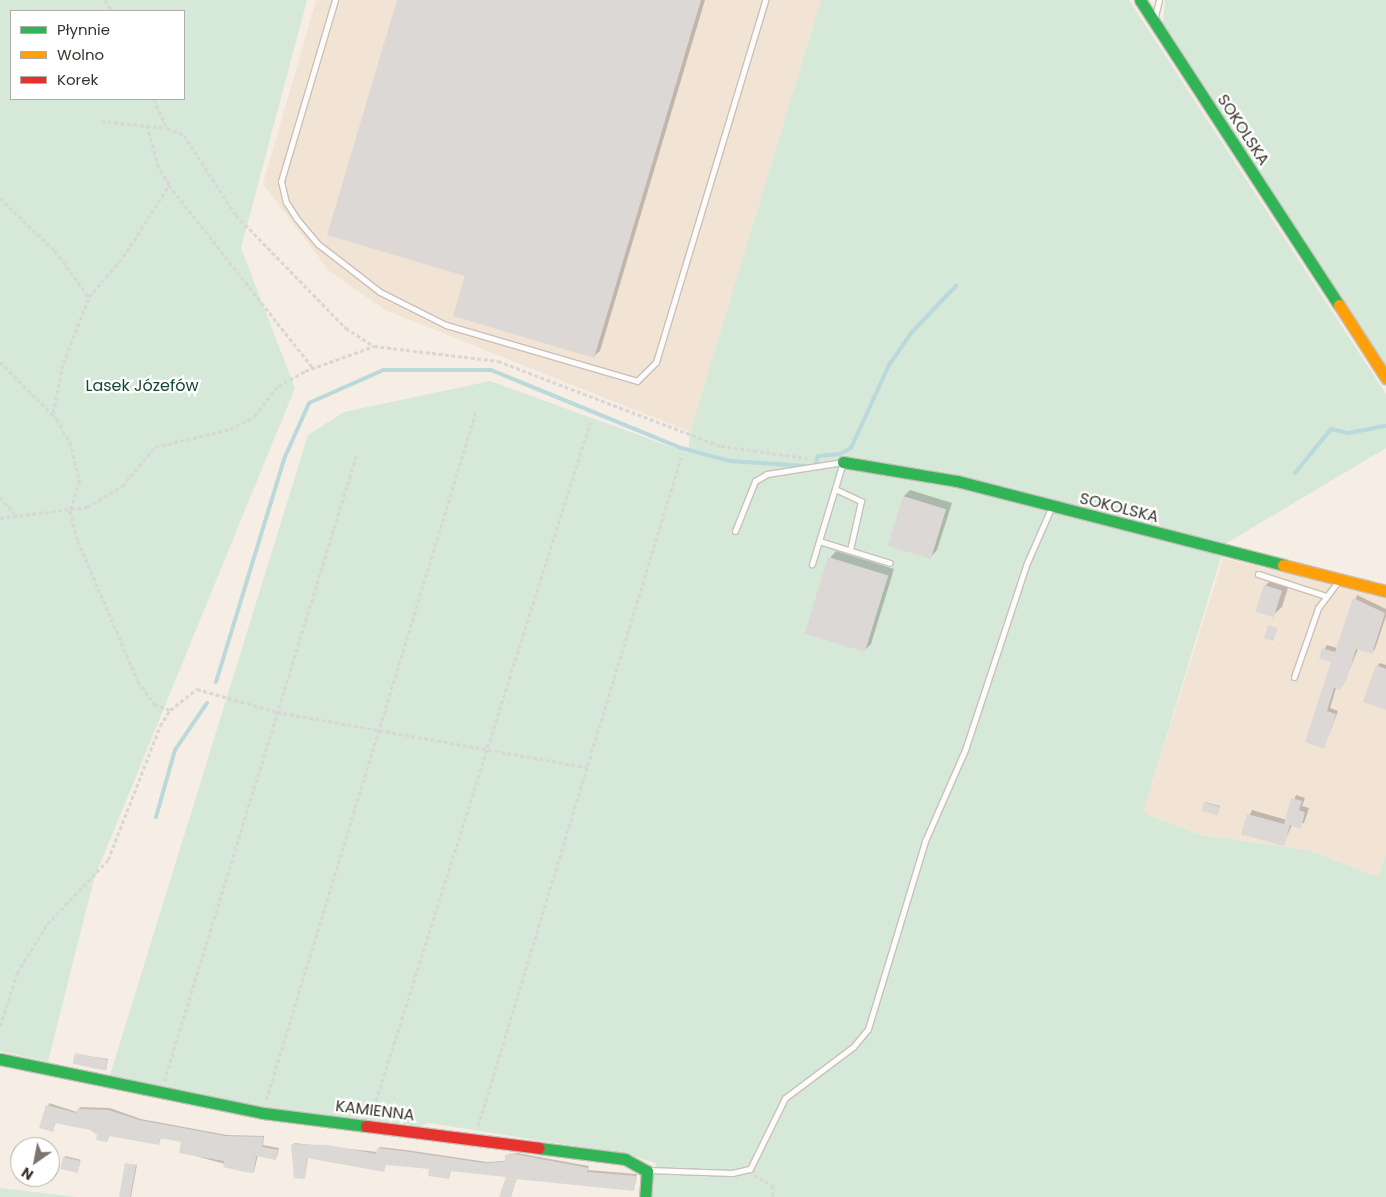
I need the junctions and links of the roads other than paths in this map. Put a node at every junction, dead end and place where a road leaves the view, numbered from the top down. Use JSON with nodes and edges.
{"nodes":[{"id":1,"x":335,"y":0,"type":"edge"},
{"id":2,"x":765,"y":0,"type":"edge"},
{"id":3,"x":1140,"y":0,"type":"edge"},
{"id":4,"x":1159,"y":0,"type":"edge"},
{"id":5,"x":1154,"y":23,"type":"junction"},
{"id":6,"x":1386,"y":378,"type":"edge"},
{"id":7,"x":843,"y":462,"type":"junction"},
{"id":8,"x":835,"y":489,"type":"junction"},
{"id":9,"x":1051,"y":508,"type":"junction"},
{"id":10,"x":735,"y":531,"type":"dead end"},
{"id":11,"x":819,"y":541,"type":"junction"},
{"id":12,"x":850,"y":550,"type":"junction"},
{"id":13,"x":890,"y":563,"type":"dead end"},
{"id":14,"x":812,"y":564,"type":"dead end"},
{"id":15,"x":1258,"y":574,"type":"dead end"},
{"id":16,"x":1340,"y":578,"type":"junction"},
{"id":17,"x":1386,"y":591,"type":"edge"},
{"id":18,"x":1326,"y":596,"type":"junction"},
{"id":19,"x":1294,"y":677,"type":"dead end"},
{"id":20,"x":0,"y":1059,"type":"edge"},
{"id":21,"x":648,"y":1171,"type":"junction"},
{"id":22,"x":645,"y":1197,"type":"edge"}],
"edges":[{"from":1,"to":2,"type":"lane"},
{"from":3,"to":5,"type":"street","name":"SOKOLSKA"},
{"from":4,"to":5,"type":"lane"},
{"from":5,"to":6,"type":"street","name":"SOKOLSKA"},
{"from":7,"to":8,"type":"lane"},
{"from":7,"to":9,"type":"street","name":"SOKOLSKA"},
{"from":7,"to":10,"type":"lane"},
{"from":8,"to":11,"type":"lane"},
{"from":8,"to":12,"type":"lane"},
{"from":9,"to":16,"type":"street","name":"SOKOLSKA"},
{"from":9,"to":21,"type":"lane"},
{"from":11,"to":12,"type":"lane"},
{"from":11,"to":14,"type":"lane"},
{"from":12,"to":13,"type":"lane"},
{"from":15,"to":18,"type":"lane"},
{"from":16,"to":17,"type":"street","name":"SOKOLSKA"},
{"from":16,"to":18,"type":"lane"},
{"from":18,"to":19,"type":"lane"},
{"from":20,"to":21,"type":"street","name":"KAMIENNA"},
{"from":21,"to":22,"type":"street"}]}
